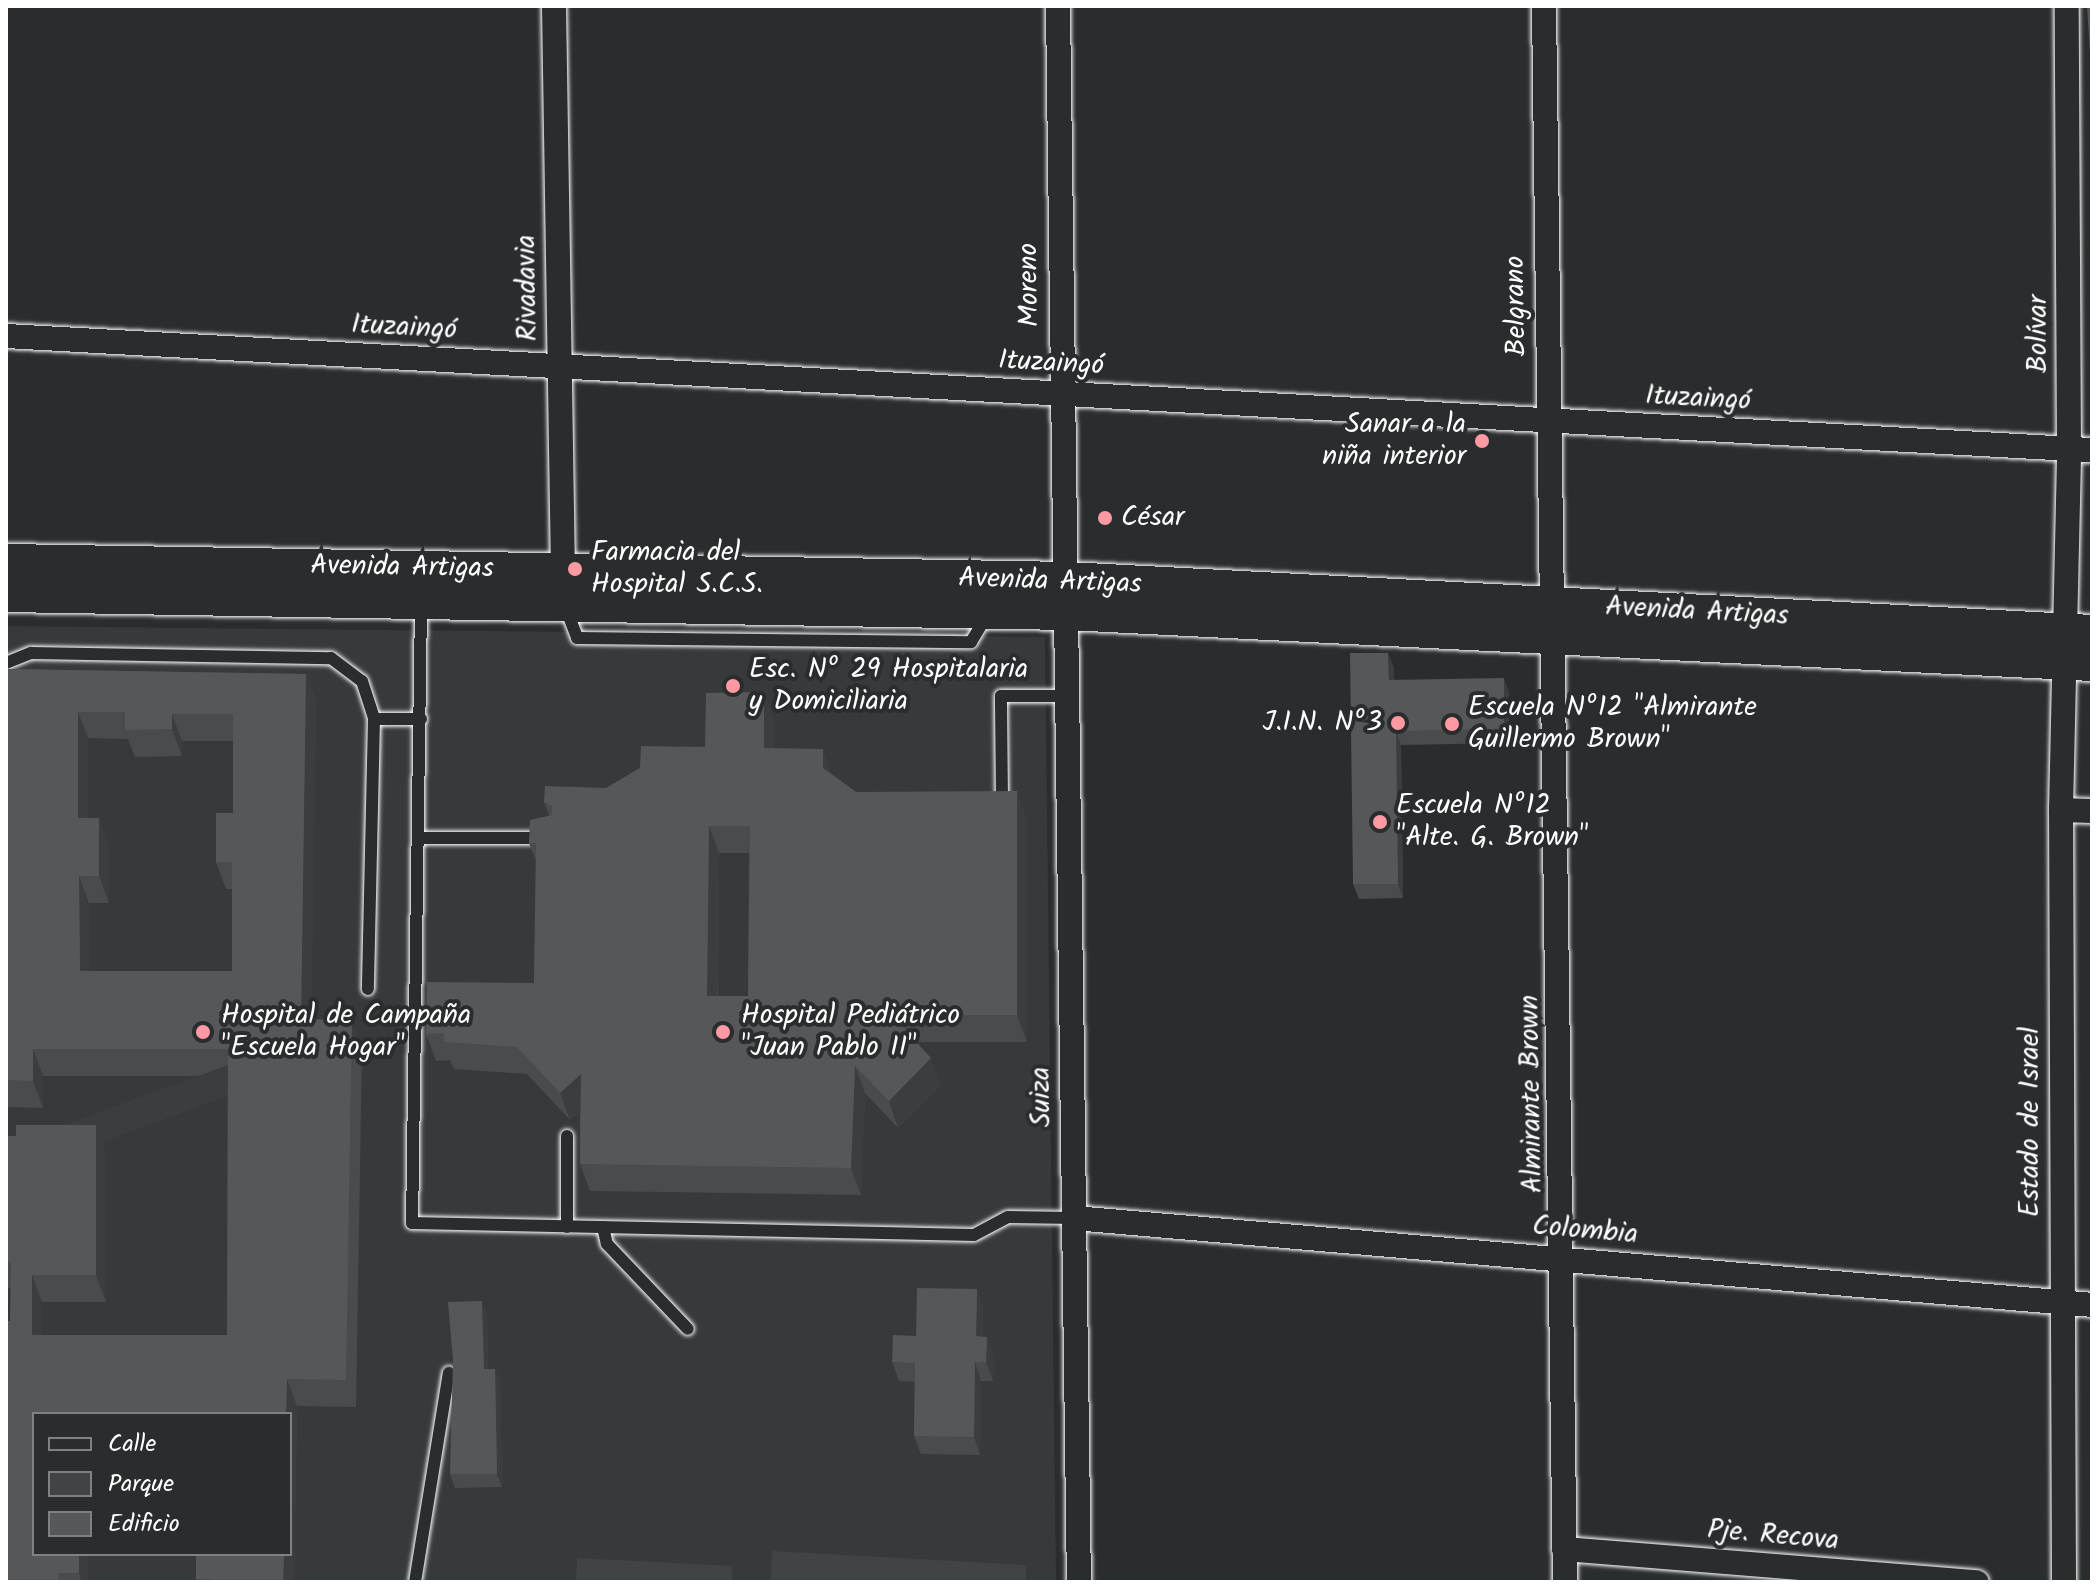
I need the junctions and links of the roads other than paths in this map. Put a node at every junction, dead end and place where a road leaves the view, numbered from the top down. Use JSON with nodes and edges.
{"nodes":[{"id":1,"x":554,"y":6,"type":"edge"},
{"id":2,"x":1058,"y":6,"type":"edge"},
{"id":3,"x":1544,"y":6,"type":"edge"},
{"id":4,"x":2067,"y":6,"type":"edge"},
{"id":5,"x":6,"y":336,"type":"edge"},
{"id":6,"x":559,"y":366,"type":"junction"},
{"id":7,"x":1061,"y":394,"type":"junction"},
{"id":8,"x":1548,"y":420,"type":"junction"},
{"id":9,"x":2081,"y":450,"type":"edge"},
{"id":10,"x":6,"y":562,"type":"edge"},
{"id":11,"x":563,"y":586,"type":"junction"},
{"id":12,"x":6,"y":594,"type":"edge"},
{"id":13,"x":1067,"y":596,"type":"junction"},
{"id":14,"x":421,"y":599,"type":"junction"},
{"id":15,"x":1555,"y":621,"type":"junction"},
{"id":16,"x":2077,"y":647,"type":"edge"},
{"id":17,"x":6,"y":663,"type":"edge"},
{"id":18,"x":1068,"y":696,"type":"junction"},
{"id":19,"x":374,"y":719,"type":"junction"},
{"id":20,"x":421,"y":719,"type":"junction"},
{"id":21,"x":1002,"y":799,"type":"edge"},
{"id":22,"x":2061,"y":810,"type":"junction"},
{"id":23,"x":2092,"y":811,"type":"edge"},
{"id":24,"x":420,"y":838,"type":"junction"},
{"id":25,"x":554,"y":838,"type":"edge"},
{"id":26,"x":368,"y":989,"type":"dead end"},
{"id":27,"x":567,"y":1136,"type":"dead end"},
{"id":28,"x":1074,"y":1218,"type":"junction"},
{"id":29,"x":567,"y":1227,"type":"junction"},
{"id":30,"x":603,"y":1227,"type":"junction"},
{"id":31,"x":1564,"y":1259,"type":"junction"},
{"id":32,"x":2061,"y":1303,"type":"junction"},
{"id":33,"x":2092,"y":1305,"type":"edge"},
{"id":34,"x":688,"y":1329,"type":"dead end"},
{"id":35,"x":449,"y":1373,"type":"edge"},
{"id":36,"x":1564,"y":1549,"type":"junction"},
{"id":37,"x":415,"y":1582,"type":"edge"},
{"id":38,"x":1079,"y":1582,"type":"edge"},
{"id":39,"x":1565,"y":1582,"type":"edge"},
{"id":40,"x":1977,"y":1582,"type":"edge"},
{"id":41,"x":2064,"y":1582,"type":"edge"}],
"edges":[{"from":1,"to":6,"type":"street","name":"Rivadavia"},
{"from":2,"to":7,"type":"street","name":"Moreno"},
{"from":3,"to":8,"type":"street","name":"Belgrano"},
{"from":4,"to":9,"type":"street","name":"Bolívar"},
{"from":5,"to":6,"type":"street","name":"Ituzaingó"},
{"from":6,"to":7,"type":"street","name":"Ituzaingó"},
{"from":6,"to":11,"type":"street","name":"Rivadavia"},
{"from":7,"to":8,"type":"street","name":"Ituzaingó"},
{"from":7,"to":13,"type":"street","name":"Moreno"},
{"from":8,"to":9,"type":"street","name":"Ituzaingó"},
{"from":8,"to":15,"type":"street","name":"Belgrano"},
{"from":9,"to":16,"type":"street","name":"Bolívar"},
{"from":10,"to":11,"type":"main road","name":"Avenida Artigas"},
{"from":11,"to":13,"type":"main road","name":"Avenida Artigas"},
{"from":11,"to":13,"type":"main road","name":"Avenida Artigas"},
{"from":11,"to":14,"type":"main road","name":"Avenida Artigas"},
{"from":12,"to":14,"type":"main road","name":"Avenida Artigas"},
{"from":13,"to":15,"type":"main road","name":"Avenida Artigas"},
{"from":13,"to":18,"type":"street","name":"Suiza"},
{"from":14,"to":20,"type":"lane"},
{"from":15,"to":16,"type":"main road","name":"Avenida Artigas"},
{"from":15,"to":31,"type":"street","name":"Almirante Brown"},
{"from":16,"to":22,"type":"street","name":"Estado de Israel"},
{"from":17,"to":19,"type":"lane"},
{"from":18,"to":21,"type":"lane"},
{"from":18,"to":28,"type":"street","name":"Suiza"},
{"from":19,"to":20,"type":"lane"},
{"from":19,"to":26,"type":"lane"},
{"from":20,"to":24,"type":"lane"},
{"from":22,"to":23,"type":"street"},
{"from":22,"to":32,"type":"street","name":"Estado de Israel"},
{"from":24,"to":25,"type":"lane"},
{"from":24,"to":29,"type":"lane"},
{"from":27,"to":29,"type":"lane"},
{"from":28,"to":30,"type":"lane"},
{"from":28,"to":31,"type":"street","name":"Colombia"},
{"from":28,"to":38,"type":"street","name":"Suiza"},
{"from":29,"to":30,"type":"lane"},
{"from":30,"to":34,"type":"lane"},
{"from":31,"to":32,"type":"street","name":"Colombia"},
{"from":31,"to":36,"type":"street","name":"Almirante Brown"},
{"from":32,"to":33,"type":"street","name":"Colombia"},
{"from":32,"to":41,"type":"street","name":"Estado de Israel"},
{"from":35,"to":37,"type":"lane"},
{"from":36,"to":39,"type":"street","name":"Almirante Brown"},
{"from":36,"to":40,"type":"street","name":"Pje. Recova"}]}
